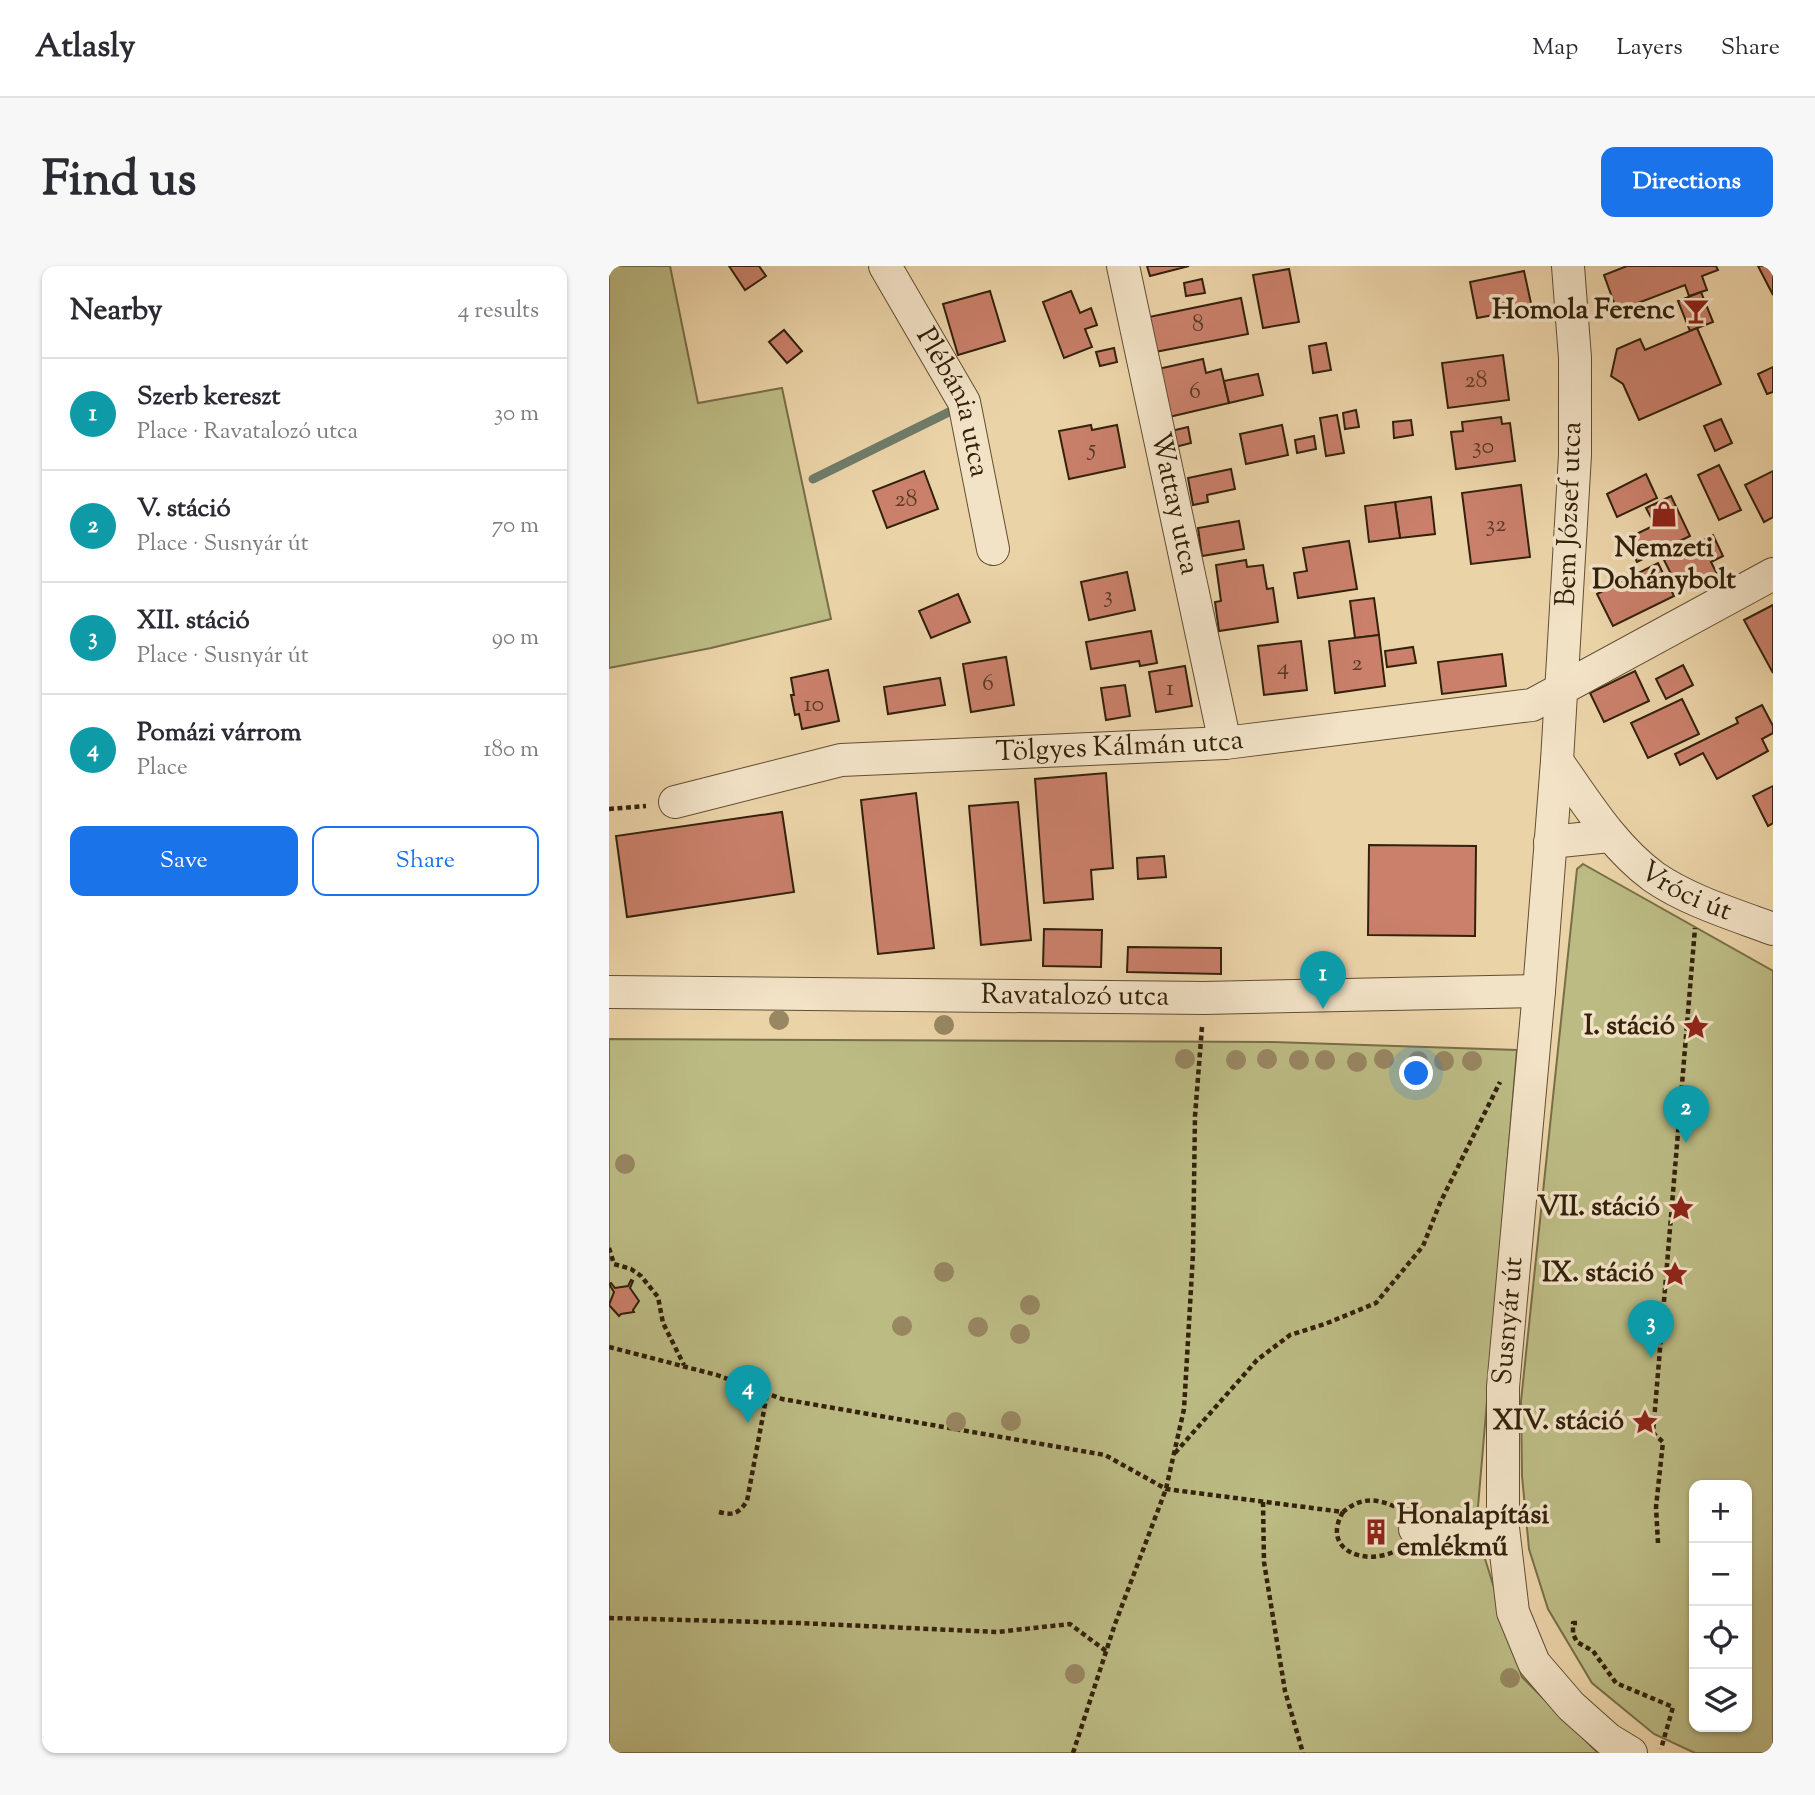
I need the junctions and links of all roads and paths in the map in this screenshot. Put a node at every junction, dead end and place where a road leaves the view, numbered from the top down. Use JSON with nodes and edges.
{"nodes":[{"id":1,"x":885,"y":266,"type":"edge"},
{"id":2,"x":1123,"y":266,"type":"edge"},
{"id":3,"x":1568,"y":266,"type":"edge"},
{"id":4,"x":993,"y":550,"type":"dead end"},
{"id":5,"x":1773,"y":574,"type":"edge"},
{"id":6,"x":1562,"y":687,"type":"junction"},
{"id":7,"x":1225,"y":743,"type":"junction"},
{"id":8,"x":1556,"y":761,"type":"junction"},
{"id":9,"x":675,"y":803,"type":"joint"},
{"id":10,"x":609,"y":809,"type":"edge"},
{"id":11,"x":1610,"y":836,"type":"junction"},
{"id":12,"x":1550,"y":842,"type":"junction"},
{"id":13,"x":1695,"y":927,"type":"dead end"},
{"id":14,"x":1773,"y":929,"type":"edge"},
{"id":15,"x":1539,"y":991,"type":"junction"},
{"id":16,"x":609,"y":992,"type":"edge"},
{"id":17,"x":1204,"y":998,"type":"junction"},
{"id":18,"x":1502,"y":1077,"type":"dead end"},
{"id":19,"x":609,"y":1248,"type":"edge"},
{"id":20,"x":609,"y":1347,"type":"edge"},
{"id":21,"x":684,"y":1366,"type":"junction"},
{"id":22,"x":767,"y":1394,"type":"junction"},
{"id":23,"x":1174,"y":1454,"type":"junction"},
{"id":24,"x":1166,"y":1489,"type":"junction"},
{"id":25,"x":1263,"y":1502,"type":"junction"},
{"id":26,"x":1343,"y":1511,"type":"junction"},
{"id":27,"x":719,"y":1512,"type":"dead end"},
{"id":28,"x":1503,"y":1528,"type":"junction"},
{"id":29,"x":1415,"y":1529,"type":"junction"},
{"id":30,"x":1658,"y":1543,"type":"dead end"},
{"id":31,"x":609,"y":1618,"type":"edge"},
{"id":32,"x":1577,"y":1623,"type":"dead end"},
{"id":33,"x":1106,"y":1651,"type":"junction"},
{"id":34,"x":1073,"y":1753,"type":"edge"},
{"id":35,"x":1303,"y":1753,"type":"edge"},
{"id":36,"x":1631,"y":1753,"type":"edge"},
{"id":37,"x":1660,"y":1753,"type":"edge"}],
"edges":[{"from":1,"to":4,"type":"street","name":"Plébánia utca"},
{"from":2,"to":7,"type":"street","name":"Wattay utca"},
{"from":3,"to":6,"type":"street","name":"Bem József utca"},
{"from":5,"to":6,"type":"street","name":"Tölgyes Kálmán utca"},
{"from":6,"to":7,"type":"street","name":"Tölgyes Kálmán utca"},
{"from":6,"to":8,"type":"street","name":"Bem József utca"},
{"from":7,"to":9,"type":"street","name":"Tölgyes Kálmán utca"},
{"from":8,"to":11,"type":"street","name":"Vróci út"},
{"from":8,"to":12,"type":"street","name":"Bem József utca"},
{"from":9,"to":10,"type":"path"},
{"from":11,"to":12,"type":"street"},
{"from":11,"to":14,"type":"street","name":"Vróci út"},
{"from":12,"to":15,"type":"street","name":"Susnyár út"},
{"from":13,"to":30,"type":"path"},
{"from":15,"to":17,"type":"street","name":"Ravatalozó utca"},
{"from":15,"to":28,"type":"street","name":"Susnyár út"},
{"from":16,"to":17,"type":"street","name":"Ravatalozó utca"},
{"from":17,"to":23,"type":"path"},
{"from":18,"to":23,"type":"path"},
{"from":19,"to":21,"type":"path"},
{"from":20,"to":21,"type":"path"},
{"from":21,"to":22,"type":"path"},
{"from":22,"to":24,"type":"path"},
{"from":22,"to":27,"type":"path"},
{"from":23,"to":24,"type":"path"},
{"from":24,"to":25,"type":"path"},
{"from":24,"to":33,"type":"path"},
{"from":25,"to":26,"type":"path"},
{"from":25,"to":35,"type":"path"},
{"from":26,"to":29,"type":"path"},
{"from":26,"to":29,"type":"path"},
{"from":28,"to":29,"type":"street"},
{"from":28,"to":36,"type":"street","name":"Susnyár út"},
{"from":31,"to":33,"type":"path"},
{"from":32,"to":37,"type":"path"},
{"from":33,"to":34,"type":"path"}]}
